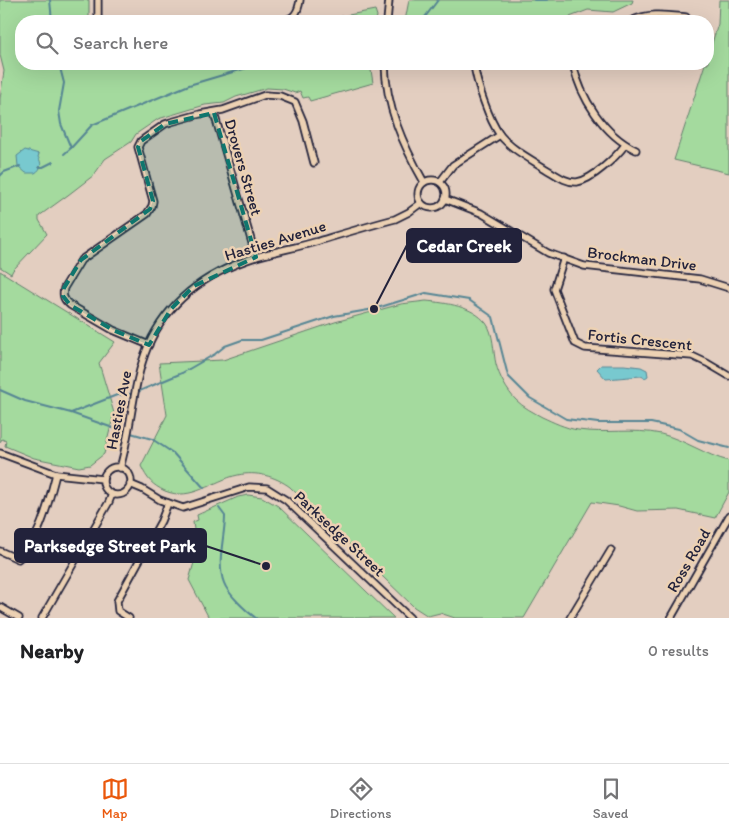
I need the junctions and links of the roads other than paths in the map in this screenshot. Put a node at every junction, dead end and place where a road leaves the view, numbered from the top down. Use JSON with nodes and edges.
{"nodes":[{"id":1,"x":98,"y":0,"type":"edge"},
{"id":2,"x":300,"y":0,"type":"edge"},
{"id":3,"x":389,"y":0,"type":"edge"},
{"id":4,"x":98,"y":15,"type":"edge"},
{"id":5,"x":295,"y":15,"type":"edge"},
{"id":6,"x":387,"y":15,"type":"edge"},
{"id":7,"x":647,"y":15,"type":"edge"},
{"id":8,"x":669,"y":15,"type":"edge"},
{"id":9,"x":386,"y":70,"type":"edge"},
{"id":10,"x":475,"y":70,"type":"edge"},
{"id":11,"x":575,"y":70,"type":"edge"},
{"id":12,"x":214,"y":113,"type":"junction"},
{"id":13,"x":500,"y":135,"type":"junction"},
{"id":14,"x":625,"y":145,"type":"junction"},
{"id":15,"x":636,"y":150,"type":"dead end"},
{"id":16,"x":314,"y":163,"type":"dead end"},
{"id":17,"x":424,"y":182,"type":"junction"},
{"id":18,"x":440,"y":182,"type":"junction"},
{"id":19,"x":446,"y":199,"type":"junction"},
{"id":20,"x":421,"y":203,"type":"junction"},
{"id":21,"x":256,"y":257,"type":"junction"},
{"id":22,"x":564,"y":258,"type":"junction"},
{"id":23,"x":729,"y":288,"type":"edge"},
{"id":24,"x":149,"y":345,"type":"junction"},
{"id":25,"x":144,"y":358,"type":"joint"},
{"id":26,"x":729,"y":376,"type":"edge"},
{"id":27,"x":0,"y":453,"type":"edge"},
{"id":28,"x":120,"y":468,"type":"junction"},
{"id":29,"x":56,"y":474,"type":"junction"},
{"id":30,"x":103,"y":479,"type":"junction"},
{"id":31,"x":130,"y":484,"type":"junction"},
{"id":32,"x":112,"y":494,"type":"junction"},
{"id":33,"x":168,"y":504,"type":"junction"},
{"id":34,"x":729,"y":516,"type":"edge"},
{"id":35,"x":0,"y":550,"type":"edge"},
{"id":36,"x":611,"y":550,"type":"dead end"},
{"id":37,"x":0,"y":607,"type":"edge"},
{"id":38,"x":19,"y":618,"type":"edge"},
{"id":39,"x":42,"y":618,"type":"edge"},
{"id":40,"x":130,"y":618,"type":"edge"},
{"id":41,"x":410,"y":618,"type":"edge"},
{"id":42,"x":570,"y":618,"type":"edge"},
{"id":43,"x":671,"y":618,"type":"edge"}],
"edges":[{"from":1,"to":4,"type":"street"},
{"from":2,"to":5,"type":"street"},
{"from":3,"to":6,"type":"street"},
{"from":7,"to":8,"type":"street"},
{"from":9,"to":17,"type":"street"},
{"from":10,"to":13,"type":"street"},
{"from":11,"to":14,"type":"street"},
{"from":12,"to":16,"type":"street"},
{"from":12,"to":21,"type":"street","name":"Drovers Street"},
{"from":12,"to":24,"type":"street"},
{"from":13,"to":14,"type":"street"},
{"from":13,"to":18,"type":"street"},
{"from":14,"to":15,"type":"street"},
{"from":17,"to":18,"type":"street"},
{"from":17,"to":20,"type":"street"},
{"from":18,"to":19,"type":"street"},
{"from":19,"to":20,"type":"street"},
{"from":19,"to":22,"type":"street","name":"Brockman Drive"},
{"from":20,"to":21,"type":"street","name":"Hasties Avenue"},
{"from":21,"to":24,"type":"street","name":"Hasties Avenue"},
{"from":22,"to":23,"type":"street","name":"Brockman Drive"},
{"from":22,"to":26,"type":"street","name":"Fortis Crescent"},
{"from":24,"to":25,"type":"street","name":"Hasties Avenue"},
{"from":25,"to":28,"type":"street","name":"Hasties Ave"},
{"from":27,"to":29,"type":"street"},
{"from":28,"to":30,"type":"street"},
{"from":28,"to":31,"type":"street"},
{"from":29,"to":30,"type":"street"},
{"from":29,"to":35,"type":"street"},
{"from":30,"to":32,"type":"street"},
{"from":31,"to":32,"type":"street"},
{"from":31,"to":33,"type":"street","name":"Parksedge Street"},
{"from":32,"to":39,"type":"street"},
{"from":33,"to":40,"type":"street"},
{"from":33,"to":41,"type":"street","name":"Parksedge Street"},
{"from":34,"to":43,"type":"street","name":"Ross Road"},
{"from":36,"to":42,"type":"street"},
{"from":37,"to":38,"type":"street"}]}
